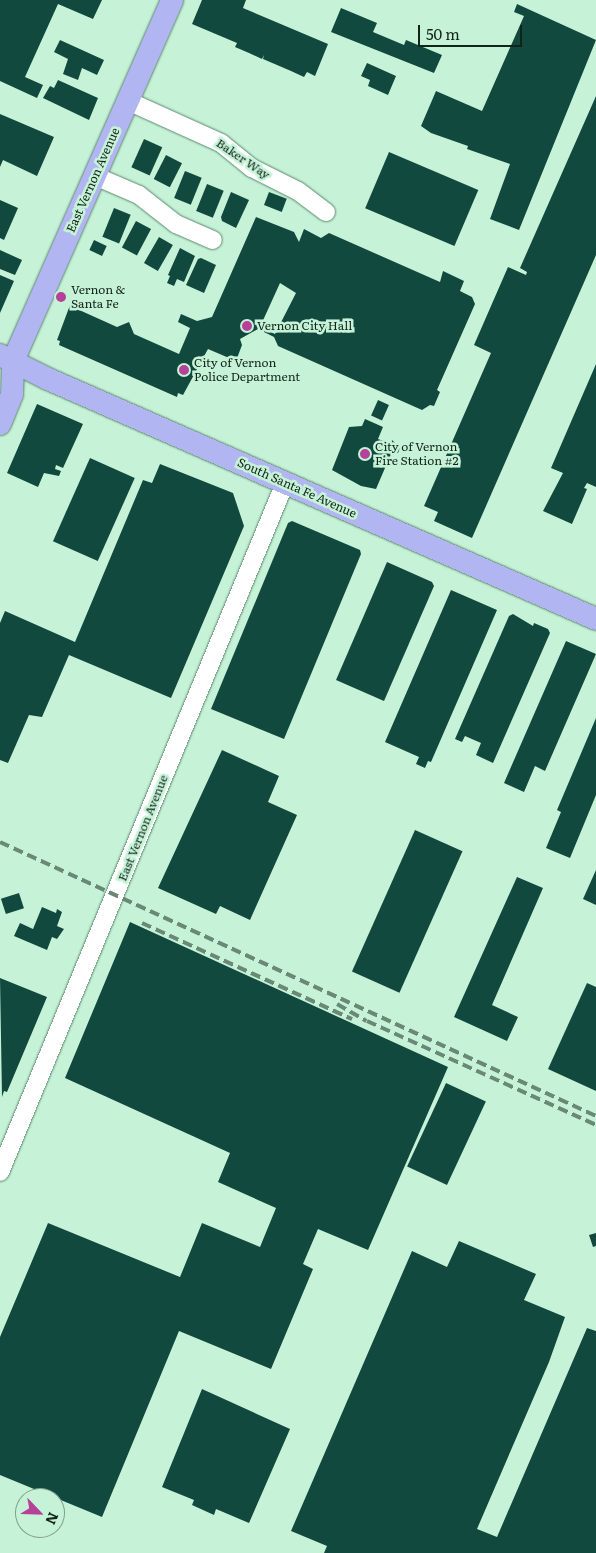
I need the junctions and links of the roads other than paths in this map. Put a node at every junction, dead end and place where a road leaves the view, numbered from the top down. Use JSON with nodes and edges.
{"nodes":[{"id":1,"x":172,"y":0,"type":"edge"},
{"id":2,"x":128,"y":101,"type":"junction"},
{"id":3,"x":95,"y":176,"type":"junction"},
{"id":4,"x":326,"y":212,"type":"dead end"},
{"id":5,"x":213,"y":240,"type":"dead end"},
{"id":6,"x":4,"y":362,"type":"edge"},
{"id":7,"x":0,"y":424,"type":"edge"},
{"id":8,"x":285,"y":483,"type":"junction"},
{"id":9,"x":596,"y":619,"type":"edge"},
{"id":10,"x":0,"y":1172,"type":"edge"}],
"edges":[{"from":1,"to":2,"type":"main road","name":"East Vernon Avenue"},
{"from":2,"to":3,"type":"main road","name":"East Vernon Avenue"},
{"from":2,"to":4,"type":"street","name":"Baker Way"},
{"from":3,"to":5,"type":"street"},
{"from":3,"to":6,"type":"main road","name":"East Vernon Avenue"},
{"from":6,"to":7,"type":"main road"},
{"from":6,"to":8,"type":"main road","name":"South Santa Fe Avenue"},
{"from":8,"to":9,"type":"main road","name":"South Santa Fe Avenue"},
{"from":8,"to":10,"type":"street","name":"East Vernon Avenue"}]}
